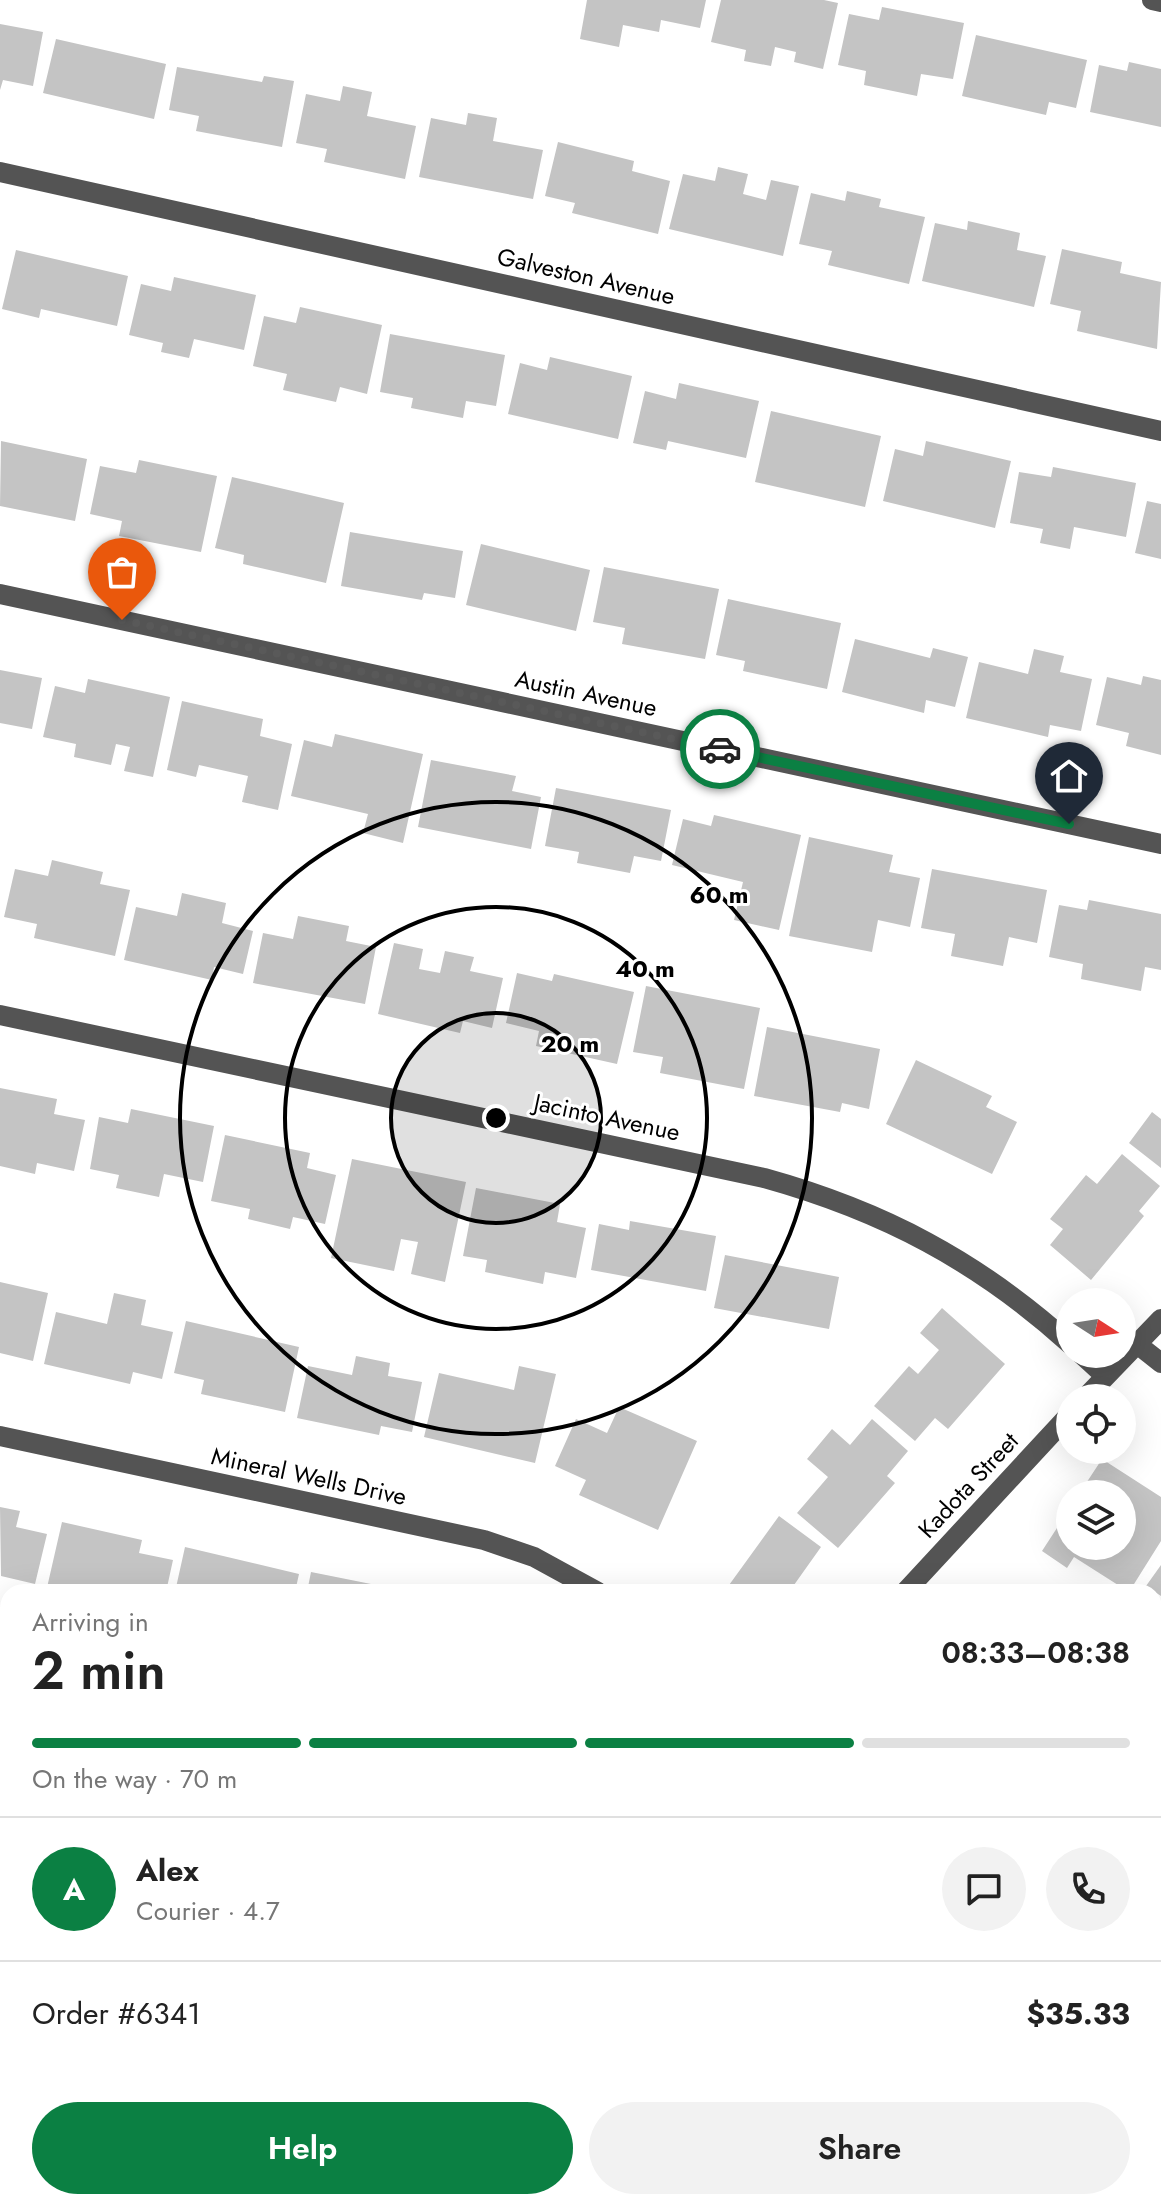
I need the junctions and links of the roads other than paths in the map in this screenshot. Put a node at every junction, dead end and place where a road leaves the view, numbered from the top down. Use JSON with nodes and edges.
{"nodes":[{"id":1,"x":1152,"y":0,"type":"edge"},
{"id":2,"x":1161,"y":2,"type":"edge"},
{"id":3,"x":0,"y":172,"type":"edge"},
{"id":4,"x":1161,"y":431,"type":"edge"},
{"id":5,"x":0,"y":594,"type":"edge"},
{"id":6,"x":1161,"y":844,"type":"edge"},
{"id":7,"x":0,"y":1015,"type":"edge"},
{"id":8,"x":1161,"y":1319,"type":"edge"},
{"id":9,"x":1056,"y":1332,"type":"edge"},
{"id":10,"x":1137,"y":1344,"type":"junction"},
{"id":11,"x":1161,"y":1363,"type":"edge"},
{"id":12,"x":1096,"y":1368,"type":"edge"},
{"id":13,"x":1105,"y":1376,"type":"junction"},
{"id":14,"x":1098,"y":1384,"type":"edge"},
{"id":15,"x":1056,"y":1429,"type":"edge"},
{"id":16,"x":0,"y":1436,"type":"edge"},
{"id":17,"x":583,"y":1584,"type":"edge"},
{"id":18,"x":912,"y":1584,"type":"edge"}],
"edges":[{"from":1,"to":2,"type":"street"},
{"from":3,"to":4,"type":"street","name":"Galveston Avenue"},
{"from":5,"to":6,"type":"street","name":"Austin Avenue"},
{"from":7,"to":9,"type":"street","name":"Jacinto Avenue"},
{"from":8,"to":10,"type":"street"},
{"from":10,"to":11,"type":"street"},
{"from":10,"to":13,"type":"street"},
{"from":12,"to":13,"type":"street"},
{"from":13,"to":14,"type":"street"},
{"from":15,"to":18,"type":"street","name":"Kadota Street"},
{"from":16,"to":17,"type":"street","name":"Mineral Wells Drive"}]}
